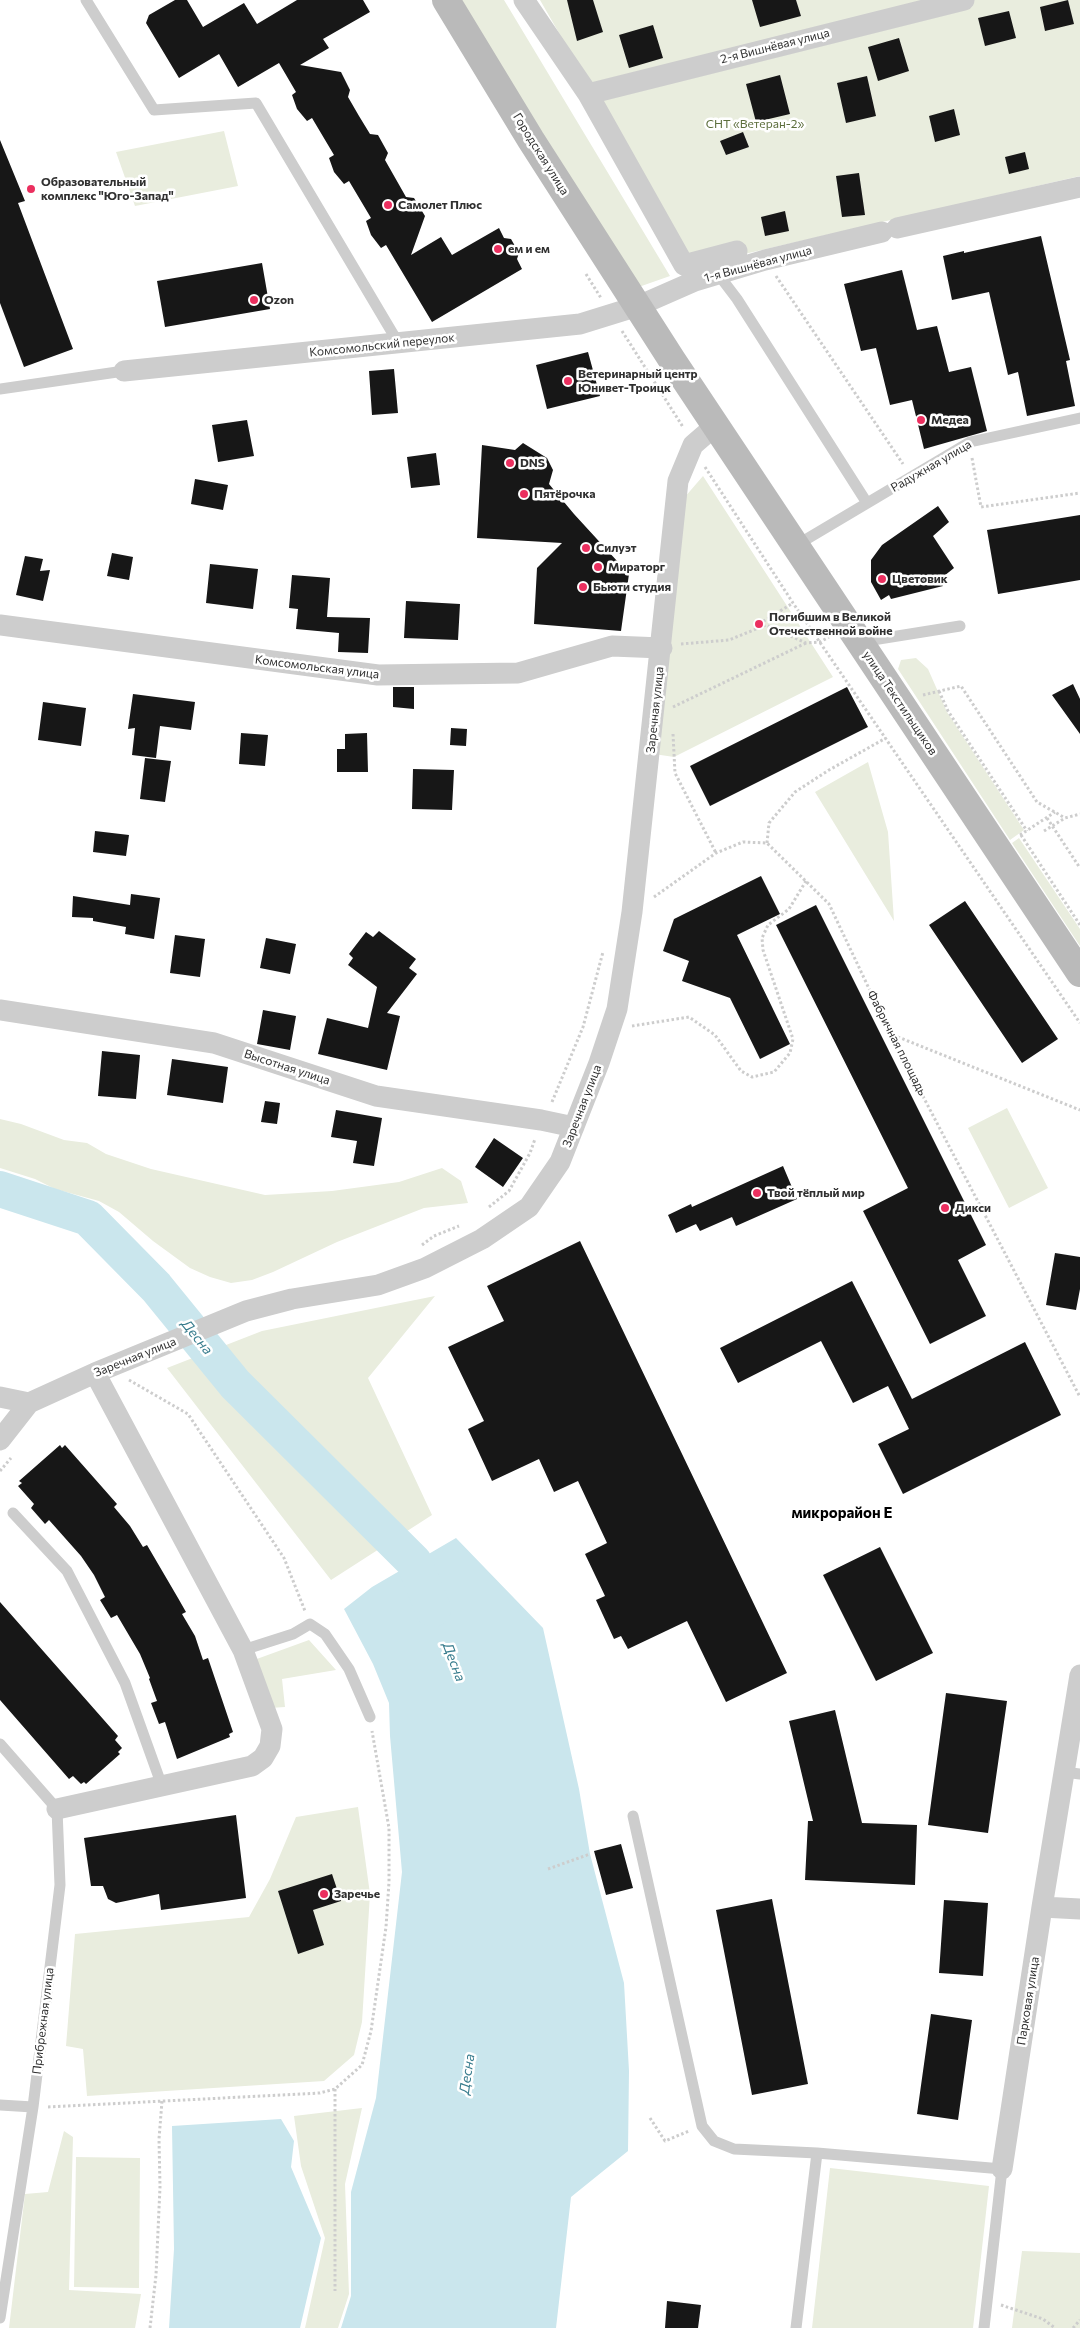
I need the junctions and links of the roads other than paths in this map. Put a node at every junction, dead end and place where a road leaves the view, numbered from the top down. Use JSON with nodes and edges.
{"nodes":[{"id":1,"x":86,"y":0,"type":"edge"},
{"id":2,"x":446,"y":0,"type":"edge"},
{"id":3,"x":524,"y":0,"type":"edge"},
{"id":4,"x":964,"y":0,"type":"edge"},
{"id":5,"x":588,"y":94,"type":"junction"},
{"id":6,"x":1080,"y":187,"type":"edge"},
{"id":7,"x":737,"y":252,"type":"dead end"},
{"id":8,"x":718,"y":274,"type":"junction"},
{"id":9,"x":638,"y":306,"type":"junction"},
{"id":10,"x":399,"y":344,"type":"junction"},
{"id":11,"x":124,"y":372,"type":"joint"},
{"id":12,"x":0,"y":389,"type":"edge"},
{"id":13,"x":1080,"y":418,"type":"edge"},
{"id":14,"x":715,"y":426,"type":"junction"},
{"id":15,"x":867,"y":504,"type":"junction"},
{"id":16,"x":795,"y":546,"type":"junction"},
{"id":17,"x":0,"y":626,"type":"edge"},
{"id":18,"x":960,"y":626,"type":"dead end"},
{"id":19,"x":859,"y":642,"type":"junction"},
{"id":20,"x":662,"y":648,"type":"junction"},
{"id":21,"x":1080,"y":973,"type":"edge"},
{"id":22,"x":0,"y":1010,"type":"edge"},
{"id":23,"x":574,"y":1127,"type":"junction"},
{"id":24,"x":95,"y":1373,"type":"junction"},
{"id":25,"x":0,"y":1397,"type":"edge"},
{"id":26,"x":29,"y":1403,"type":"junction"},
{"id":27,"x":6,"y":1448,"type":"edge"},
{"id":28,"x":13,"y":1513,"type":"dead end"},
{"id":29,"x":243,"y":1650,"type":"junction"},
{"id":30,"x":1080,"y":1675,"type":"edge"},
{"id":31,"x":370,"y":1717,"type":"road end"},
{"id":32,"x":0,"y":1744,"type":"edge"},
{"id":33,"x":1072,"y":1773,"type":"edge"},
{"id":34,"x":162,"y":1786,"type":"junction"},
{"id":35,"x":58,"y":1809,"type":"junction"},
{"id":36,"x":633,"y":1816,"type":"dead end"},
{"id":37,"x":1042,"y":1907,"type":"junction"},
{"id":38,"x":1080,"y":1909,"type":"edge"},
{"id":39,"x":0,"y":2105,"type":"edge"},
{"id":40,"x":33,"y":2107,"type":"junction"},
{"id":41,"x":817,"y":2153,"type":"junction"},
{"id":42,"x":1002,"y":2169,"type":"junction"},
{"id":43,"x":0,"y":2318,"type":"edge"},
{"id":44,"x":796,"y":2328,"type":"edge"},
{"id":45,"x":984,"y":2328,"type":"edge"}],
"edges":[{"from":1,"to":10,"type":"lane"},
{"from":2,"to":9,"type":"main road","name":"Городская улица"},
{"from":3,"to":5,"type":"street"},
{"from":4,"to":5,"type":"street","name":"2-я Вишнёвая улица"},
{"from":5,"to":7,"type":"street"},
{"from":6,"to":8,"type":"street","name":"1-я Вишнёвая улица"},
{"from":8,"to":9,"type":"street","name":"1-я Вишнёвая улица"},
{"from":8,"to":15,"type":"lane"},
{"from":9,"to":10,"type":"street","name":"Комсомольский переулок"},
{"from":9,"to":14,"type":"main road","name":"улица Текстильщиков"},
{"from":10,"to":11,"type":"street","name":"Комсомольский переулок"},
{"from":11,"to":12,"type":"lane"},
{"from":13,"to":15,"type":"lane","name":"Радужная улица"},
{"from":14,"to":16,"type":"main road","name":"улица Текстильщиков"},
{"from":14,"to":20,"type":"street","name":"Заречная улица"},
{"from":15,"to":16,"type":"lane","name":"Радужная улица"},
{"from":16,"to":19,"type":"main road","name":"улица Текстильщиков"},
{"from":17,"to":20,"type":"street","name":"Комсомольская улица"},
{"from":18,"to":19,"type":"lane"},
{"from":19,"to":21,"type":"main road","name":"улица Текстильщиков"},
{"from":20,"to":23,"type":"street","name":"Заречная улица"},
{"from":22,"to":23,"type":"street","name":"Высотная улица"},
{"from":23,"to":24,"type":"street","name":"Заречная улица"},
{"from":24,"to":26,"type":"street","name":"Заречная улица"},
{"from":24,"to":29,"type":"street"},
{"from":25,"to":26,"type":"street"},
{"from":26,"to":27,"type":"street","name":"Заречная улица"},
{"from":28,"to":34,"type":"lane"},
{"from":29,"to":31,"type":"lane"},
{"from":29,"to":34,"type":"street"},
{"from":30,"to":33,"type":"street","name":"Парковая улица"},
{"from":32,"to":35,"type":"lane"},
{"from":33,"to":37,"type":"street","name":"Парковая улица"},
{"from":34,"to":35,"type":"street"},
{"from":35,"to":40,"type":"lane","name":"Прибрежная улица"},
{"from":36,"to":41,"type":"lane"},
{"from":37,"to":38,"type":"street"},
{"from":37,"to":42,"type":"street","name":"Парковая улица"},
{"from":39,"to":40,"type":"lane"},
{"from":40,"to":43,"type":"lane","name":"Прибрежная улица"},
{"from":41,"to":42,"type":"lane"},
{"from":41,"to":44,"type":"lane"},
{"from":42,"to":45,"type":"lane","name":"Парковая улица"}]}
